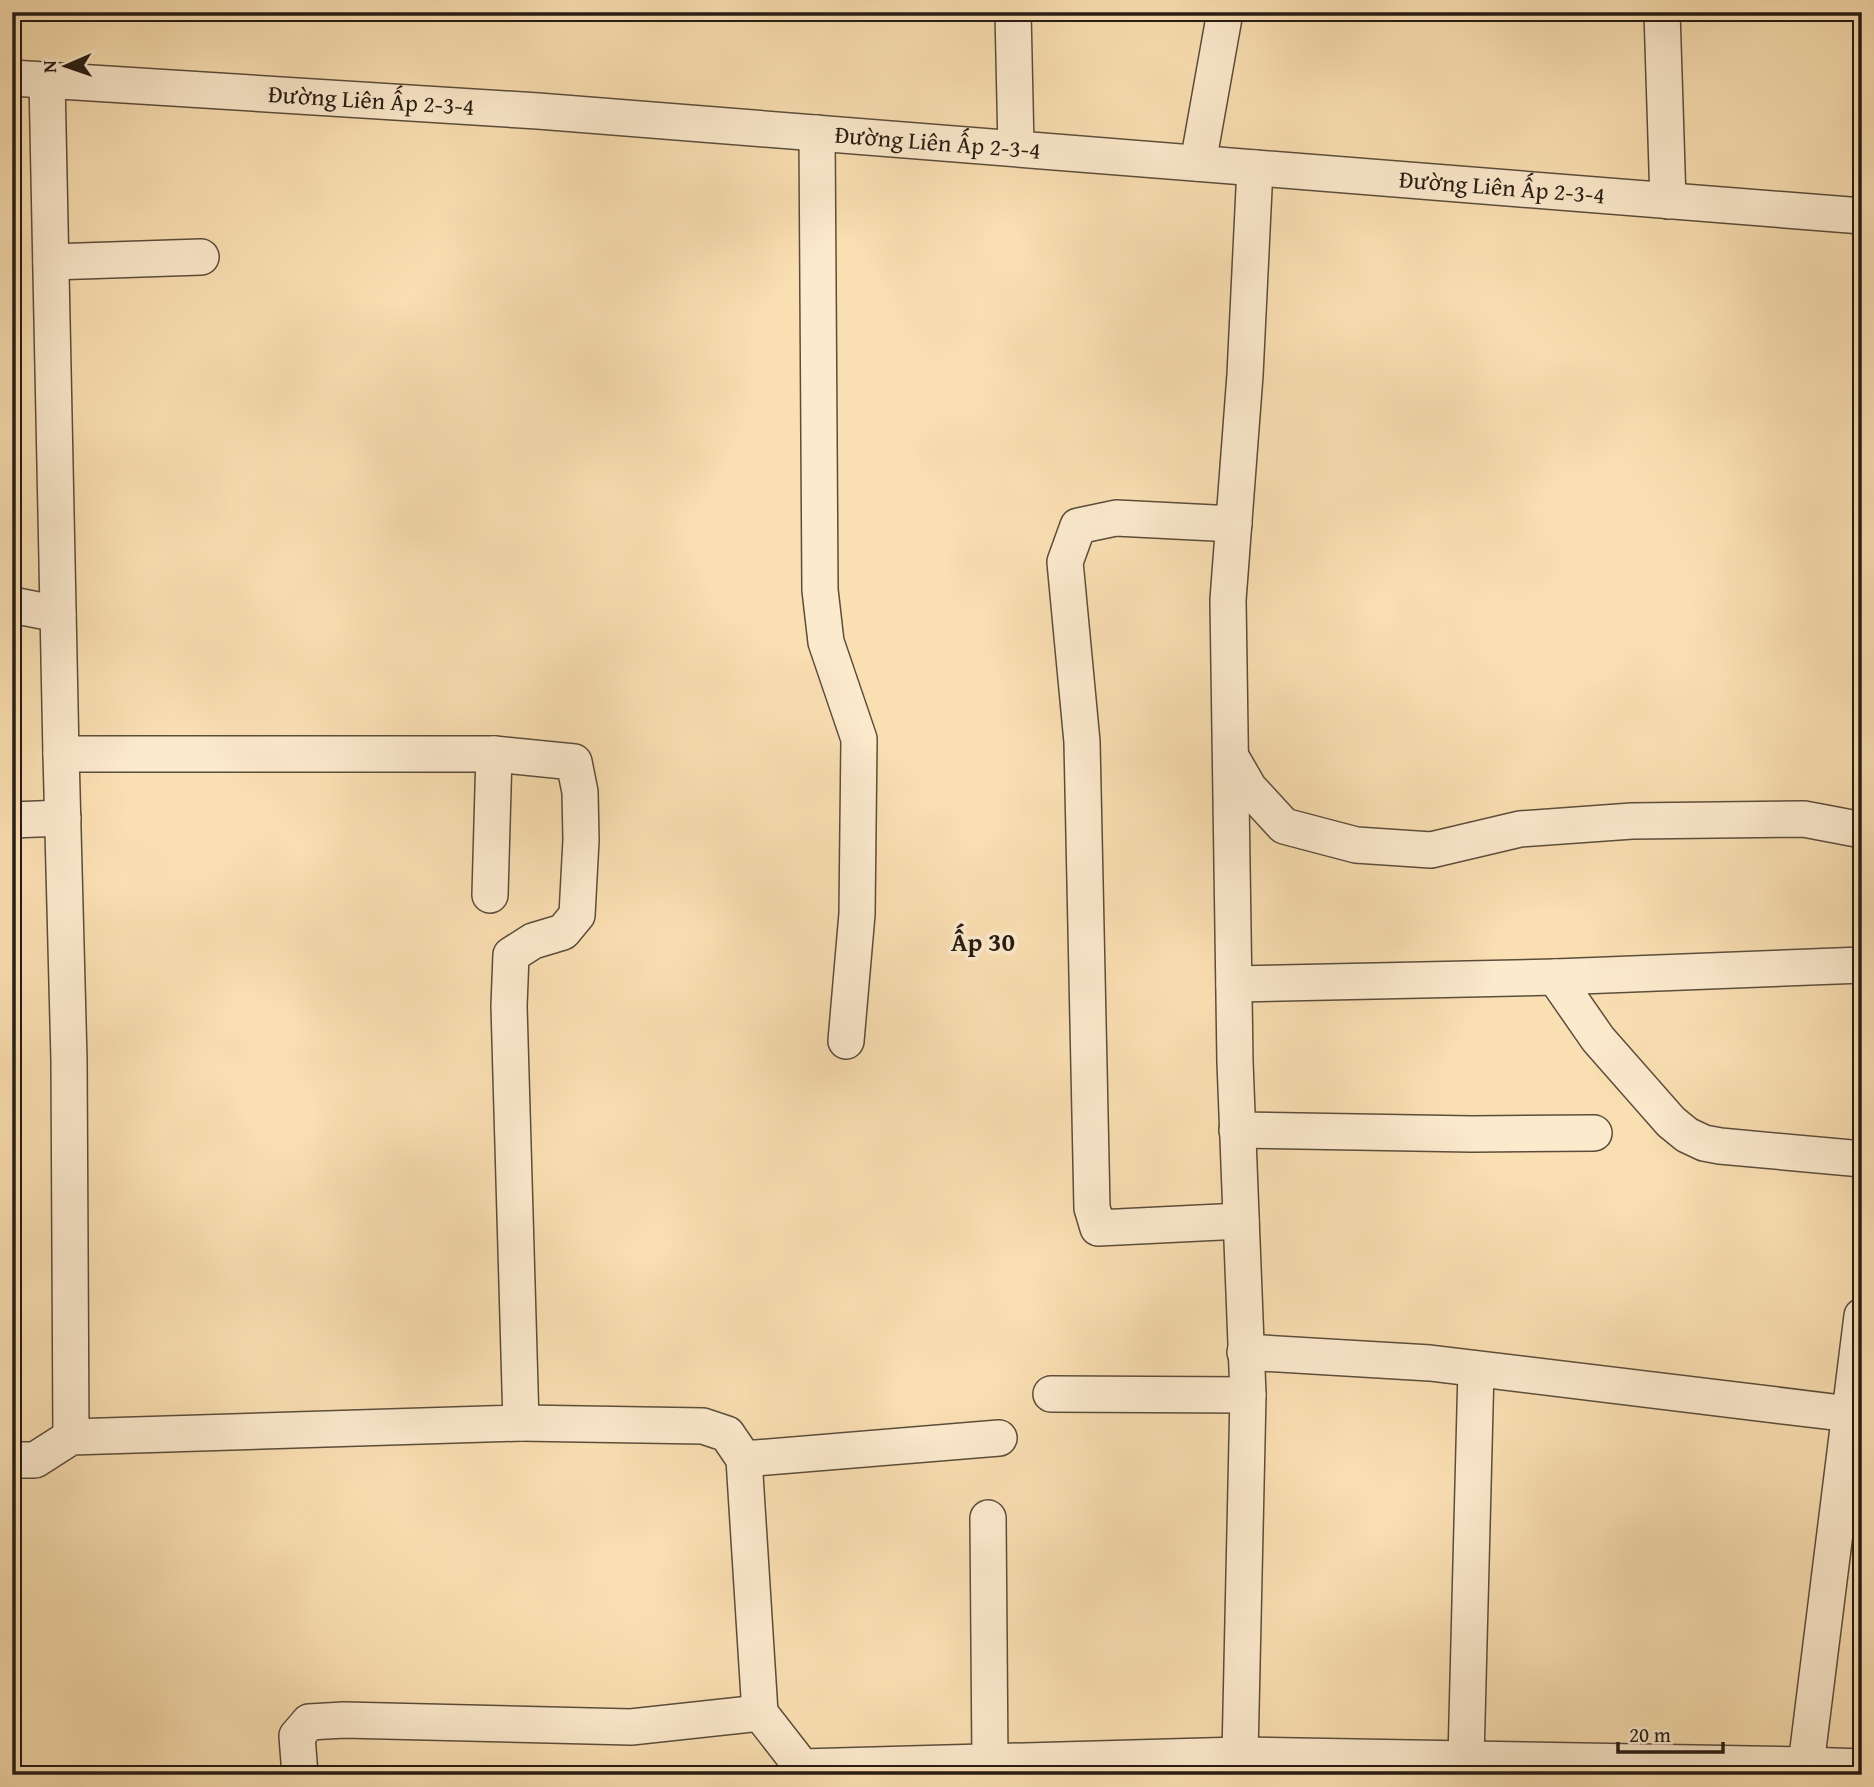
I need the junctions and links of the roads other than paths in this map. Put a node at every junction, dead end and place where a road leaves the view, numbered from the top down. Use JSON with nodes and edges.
{"nodes":[{"id":1,"x":1013,"y":12,"type":"edge"},
{"id":2,"x":1225,"y":12,"type":"edge"},
{"id":3,"x":1662,"y":12,"type":"edge"},
{"id":4,"x":12,"y":78,"type":"edge"},
{"id":5,"x":47,"y":80,"type":"junction"},
{"id":6,"x":817,"y":133,"type":"junction"},
{"id":7,"x":1016,"y":148,"type":"junction"},
{"id":8,"x":1198,"y":163,"type":"junction"},
{"id":9,"x":1255,"y":168,"type":"junction"},
{"id":10,"x":1668,"y":201,"type":"junction"},
{"id":11,"x":1862,"y":216,"type":"edge"},
{"id":12,"x":201,"y":257,"type":"dead end"},
{"id":13,"x":51,"y":262,"type":"junction"},
{"id":14,"x":1234,"y":524,"type":"junction"},
{"id":15,"x":12,"y":605,"type":"edge"},
{"id":16,"x":58,"y":614,"type":"junction"},
{"id":17,"x":61,"y":754,"type":"junction"},
{"id":18,"x":494,"y":754,"type":"junction"},
{"id":19,"x":1231,"y":756,"type":"junction"},
{"id":20,"x":62,"y":818,"type":"junction"},
{"id":21,"x":12,"y":820,"type":"edge"},
{"id":22,"x":1862,"y":830,"type":"edge"},
{"id":23,"x":490,"y":895,"type":"dead end"},
{"id":24,"x":1862,"y":965,"type":"edge"},
{"id":25,"x":1556,"y":977,"type":"junction"},
{"id":26,"x":1234,"y":984,"type":"junction"},
{"id":27,"x":846,"y":1041,"type":"dead end"},
{"id":28,"x":1237,"y":1130,"type":"junction"},
{"id":29,"x":1594,"y":1133,"type":"dead end"},
{"id":30,"x":1862,"y":1159,"type":"edge"},
{"id":31,"x":1241,"y":1221,"type":"junction"},
{"id":32,"x":1862,"y":1316,"type":"edge"},
{"id":33,"x":1245,"y":1352,"type":"junction"},
{"id":34,"x":1476,"y":1369,"type":"junction"},
{"id":35,"x":1051,"y":1394,"type":"dead end"},
{"id":36,"x":1248,"y":1395,"type":"junction"},
{"id":37,"x":1850,"y":1414,"type":"junction"},
{"id":38,"x":521,"y":1423,"type":"junction"},
{"id":39,"x":71,"y":1437,"type":"junction"},
{"id":40,"x":999,"y":1438,"type":"dead end"},
{"id":41,"x":744,"y":1459,"type":"junction"},
{"id":42,"x":12,"y":1460,"type":"edge"},
{"id":43,"x":988,"y":1518,"type":"dead end"},
{"id":44,"x":760,"y":1713,"type":"junction"},
{"id":45,"x":1241,"y":1755,"type":"junction"},
{"id":46,"x":1466,"y":1759,"type":"junction"},
{"id":47,"x":990,"y":1762,"type":"junction"},
{"id":48,"x":1806,"y":1765,"type":"junction"},
{"id":49,"x":1862,"y":1767,"type":"edge"},
{"id":50,"x":1050,"y":1768,"type":"edge"},
{"id":51,"x":1694,"y":1769,"type":"edge"},
{"id":52,"x":802,"y":1771,"type":"edge"},
{"id":53,"x":300,"y":1775,"type":"edge"}],
"edges":[{"from":1,"to":7,"type":"street"},
{"from":2,"to":8,"type":"street"},
{"from":3,"to":10,"type":"street"},
{"from":4,"to":5,"type":"street","name":"Đường Liên Ấp 2-3-4"},
{"from":5,"to":6,"type":"street","name":"Đường Liên Ấp 2-3-4"},
{"from":5,"to":13,"type":"street"},
{"from":6,"to":7,"type":"street","name":"Đường Liên Ấp 2-3-4"},
{"from":6,"to":27,"type":"street"},
{"from":7,"to":8,"type":"street","name":"Đường Liên Ấp 2-3-4"},
{"from":8,"to":9,"type":"street","name":"Đường Liên Ấp 2-3-4"},
{"from":9,"to":10,"type":"street","name":"Đường Liên Ấp 2-3-4"},
{"from":9,"to":14,"type":"street"},
{"from":10,"to":11,"type":"street","name":"Đường Liên Ấp 2-3-4"},
{"from":12,"to":13,"type":"street"},
{"from":13,"to":16,"type":"street"},
{"from":14,"to":19,"type":"street"},
{"from":14,"to":31,"type":"street"},
{"from":15,"to":16,"type":"street"},
{"from":16,"to":17,"type":"street"},
{"from":17,"to":18,"type":"street"},
{"from":17,"to":20,"type":"street"},
{"from":18,"to":23,"type":"street"},
{"from":18,"to":38,"type":"street"},
{"from":19,"to":22,"type":"street"},
{"from":19,"to":26,"type":"street"},
{"from":20,"to":21,"type":"street"},
{"from":20,"to":39,"type":"street"},
{"from":24,"to":25,"type":"street"},
{"from":25,"to":26,"type":"street"},
{"from":25,"to":30,"type":"street"},
{"from":26,"to":28,"type":"street"},
{"from":28,"to":29,"type":"street"},
{"from":28,"to":31,"type":"street"},
{"from":31,"to":33,"type":"street"},
{"from":32,"to":37,"type":"street"},
{"from":33,"to":34,"type":"street"},
{"from":33,"to":36,"type":"street"},
{"from":34,"to":37,"type":"street"},
{"from":34,"to":46,"type":"street"},
{"from":35,"to":36,"type":"street"},
{"from":36,"to":45,"type":"street"},
{"from":37,"to":48,"type":"street"},
{"from":38,"to":39,"type":"street"},
{"from":38,"to":41,"type":"street"},
{"from":39,"to":42,"type":"street"},
{"from":40,"to":41,"type":"street"},
{"from":41,"to":44,"type":"street"},
{"from":43,"to":47,"type":"street"},
{"from":44,"to":52,"type":"street"},
{"from":44,"to":53,"type":"street"},
{"from":45,"to":46,"type":"street"},
{"from":45,"to":50,"type":"street"},
{"from":46,"to":51,"type":"street"},
{"from":47,"to":50,"type":"street"},
{"from":47,"to":52,"type":"street"},
{"from":48,"to":49,"type":"street"},
{"from":48,"to":51,"type":"street"}]}
